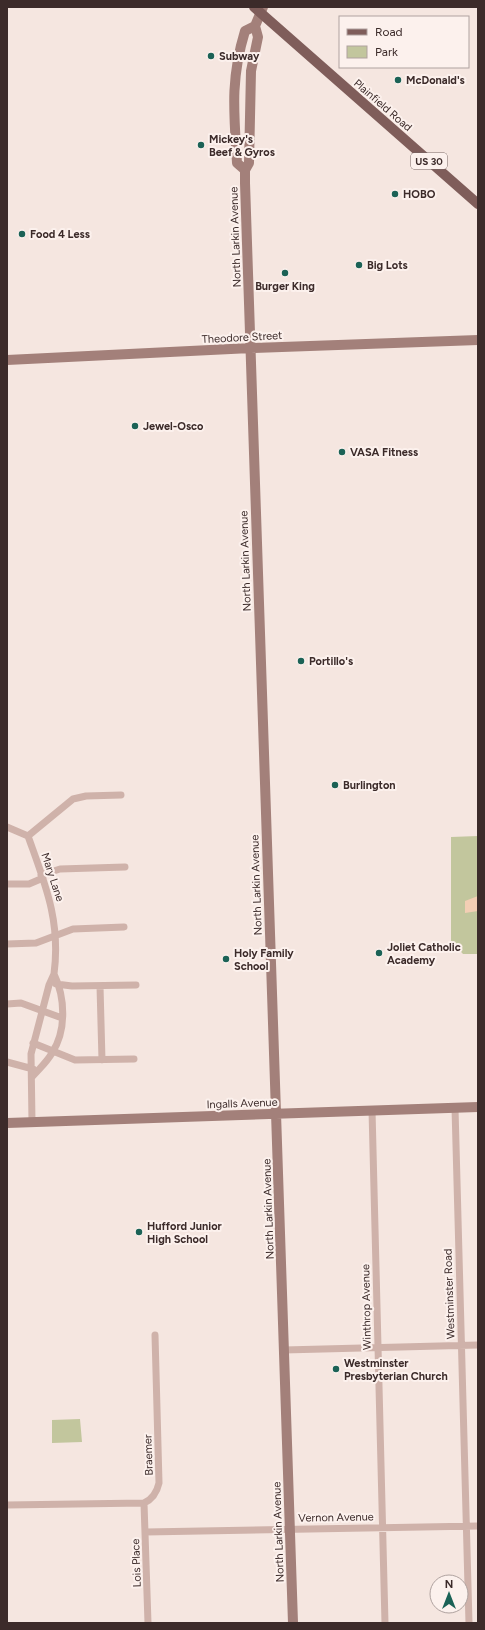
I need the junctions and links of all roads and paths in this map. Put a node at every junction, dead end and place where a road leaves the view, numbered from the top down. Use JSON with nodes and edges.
{"nodes":[{"id":1,"x":259,"y":9,"type":"edge"},
{"id":2,"x":255,"y":26,"type":"junction"},
{"id":3,"x":245,"y":170,"type":"junction"},
{"id":4,"x":478,"y":204,"type":"edge"},
{"id":5,"x":478,"y":340,"type":"edge"},
{"id":6,"x":251,"y":348,"type":"junction"},
{"id":7,"x":7,"y":360,"type":"edge"},
{"id":8,"x":121,"y":795,"type":"dead end"},
{"id":9,"x":7,"y":827,"type":"edge"},
{"id":10,"x":28,"y":836,"type":"junction"},
{"id":11,"x":125,"y":867,"type":"dead end"},
{"id":12,"x":42,"y":876,"type":"junction"},
{"id":13,"x":7,"y":884,"type":"edge"},
{"id":14,"x":124,"y":927,"type":"dead end"},
{"id":15,"x":55,"y":935,"type":"junction"},
{"id":16,"x":7,"y":944,"type":"edge"},
{"id":17,"x":54,"y":974,"type":"junction"},
{"id":18,"x":50,"y":982,"type":"junction"},
{"id":19,"x":59,"y":984,"type":"junction"},
{"id":20,"x":136,"y":985,"type":"dead end"},
{"id":21,"x":100,"y":986,"type":"junction"},
{"id":22,"x":7,"y":1004,"type":"edge"},
{"id":23,"x":42,"y":1011,"type":"junction"},
{"id":24,"x":62,"y":1018,"type":"junction"},
{"id":25,"x":33,"y":1043,"type":"junction"},
{"id":26,"x":53,"y":1052,"type":"junction"},
{"id":27,"x":134,"y":1059,"type":"dead end"},
{"id":28,"x":102,"y":1060,"type":"junction"},
{"id":29,"x":7,"y":1062,"type":"edge"},
{"id":30,"x":34,"y":1069,"type":"junction"},
{"id":31,"x":478,"y":1107,"type":"edge"},
{"id":32,"x":455,"y":1108,"type":"junction"},
{"id":33,"x":372,"y":1110,"type":"junction"},
{"id":34,"x":276,"y":1114,"type":"junction"},
{"id":35,"x":7,"y":1122,"type":"edge"},
{"id":36,"x":32,"y":1122,"type":"junction"},
{"id":37,"x":155,"y":1336,"type":"dead end"},
{"id":38,"x":478,"y":1345,"type":"edge"},
{"id":39,"x":462,"y":1346,"type":"junction"},
{"id":40,"x":378,"y":1348,"type":"junction"},
{"id":41,"x":284,"y":1350,"type":"junction"},
{"id":42,"x":144,"y":1503,"type":"junction"},
{"id":43,"x":7,"y":1505,"type":"edge"},
{"id":44,"x":465,"y":1526,"type":"junction"},
{"id":45,"x":478,"y":1526,"type":"edge"},
{"id":46,"x":383,"y":1527,"type":"junction"},
{"id":47,"x":290,"y":1529,"type":"junction"},
{"id":48,"x":146,"y":1532,"type":"junction"},
{"id":49,"x":148,"y":1623,"type":"edge"},
{"id":50,"x":293,"y":1623,"type":"edge"},
{"id":51,"x":385,"y":1623,"type":"edge"},
{"id":52,"x":469,"y":1623,"type":"edge"}],
"edges":[{"from":1,"to":2,"type":"main road","name":"North Larkin Avenue"},
{"from":1,"to":4,"type":"main road","name":"Plainfield Road","number":"US 30"},
{"from":2,"to":3,"type":"main road","name":"North Larkin Avenue"},
{"from":2,"to":3,"type":"main road","name":"North Larkin Avenue"},
{"from":3,"to":6,"type":"main road","name":"North Larkin Avenue"},
{"from":5,"to":6,"type":"main road","name":"Theodore Street"},
{"from":6,"to":7,"type":"main road","name":"Theodore Street"},
{"from":6,"to":34,"type":"main road","name":"North Larkin Avenue"},
{"from":8,"to":10,"type":"street"},
{"from":9,"to":10,"type":"street"},
{"from":10,"to":12,"type":"street","name":"Mary Lane"},
{"from":11,"to":12,"type":"street"},
{"from":12,"to":13,"type":"street"},
{"from":12,"to":15,"type":"street","name":"Mary Lane"},
{"from":14,"to":15,"type":"street"},
{"from":15,"to":16,"type":"street"},
{"from":15,"to":17,"type":"street","name":"Mary Lane"},
{"from":17,"to":18,"type":"street","name":"Mary Lane"},
{"from":17,"to":19,"type":"street","name":"Mary Lane"},
{"from":18,"to":19,"type":"street"},
{"from":18,"to":23,"type":"street","name":"Mary Lane"},
{"from":19,"to":21,"type":"street"},
{"from":19,"to":24,"type":"street","name":"Mary Lane"},
{"from":20,"to":21,"type":"street"},
{"from":21,"to":28,"type":"street"},
{"from":22,"to":23,"type":"street"},
{"from":23,"to":24,"type":"street"},
{"from":23,"to":25,"type":"street","name":"Mary Lane"},
{"from":24,"to":26,"type":"street","name":"Mary Lane"},
{"from":25,"to":26,"type":"street"},
{"from":25,"to":30,"type":"street","name":"Mary Lane"},
{"from":26,"to":28,"type":"street"},
{"from":26,"to":30,"type":"street","name":"Mary Lane"},
{"from":27,"to":28,"type":"street"},
{"from":29,"to":30,"type":"street"},
{"from":30,"to":36,"type":"street","name":"Mary Lane"},
{"from":31,"to":32,"type":"main road","name":"Ingalls Avenue"},
{"from":32,"to":33,"type":"main road","name":"Ingalls Avenue"},
{"from":32,"to":39,"type":"street","name":"Westminster Road"},
{"from":33,"to":34,"type":"main road","name":"Ingalls Avenue"},
{"from":33,"to":40,"type":"street","name":"Winthrop Avenue"},
{"from":34,"to":36,"type":"main road","name":"Ingalls Avenue"},
{"from":34,"to":41,"type":"main road","name":"North Larkin Avenue"},
{"from":35,"to":36,"type":"main road","name":"Ingalls Avenue"},
{"from":37,"to":42,"type":"street","name":"Braemer"},
{"from":38,"to":39,"type":"street"},
{"from":39,"to":40,"type":"street"},
{"from":39,"to":44,"type":"street","name":"Westminster Road"},
{"from":40,"to":41,"type":"street"},
{"from":40,"to":46,"type":"street","name":"Winthrop Avenue"},
{"from":41,"to":47,"type":"main road","name":"North Larkin Avenue"},
{"from":42,"to":43,"type":"street"},
{"from":42,"to":48,"type":"street","name":"Lois Place"},
{"from":44,"to":45,"type":"street","name":"Vernon Avenue"},
{"from":44,"to":46,"type":"street","name":"Vernon Avenue"},
{"from":44,"to":52,"type":"street","name":"Westminster Road"},
{"from":46,"to":47,"type":"street","name":"Vernon Avenue"},
{"from":46,"to":51,"type":"street","name":"Winthrop Avenue"},
{"from":47,"to":48,"type":"street","name":"Vernon Avenue"},
{"from":47,"to":50,"type":"main road","name":"North Larkin Avenue"},
{"from":48,"to":49,"type":"street","name":"Lois Place"}]}
